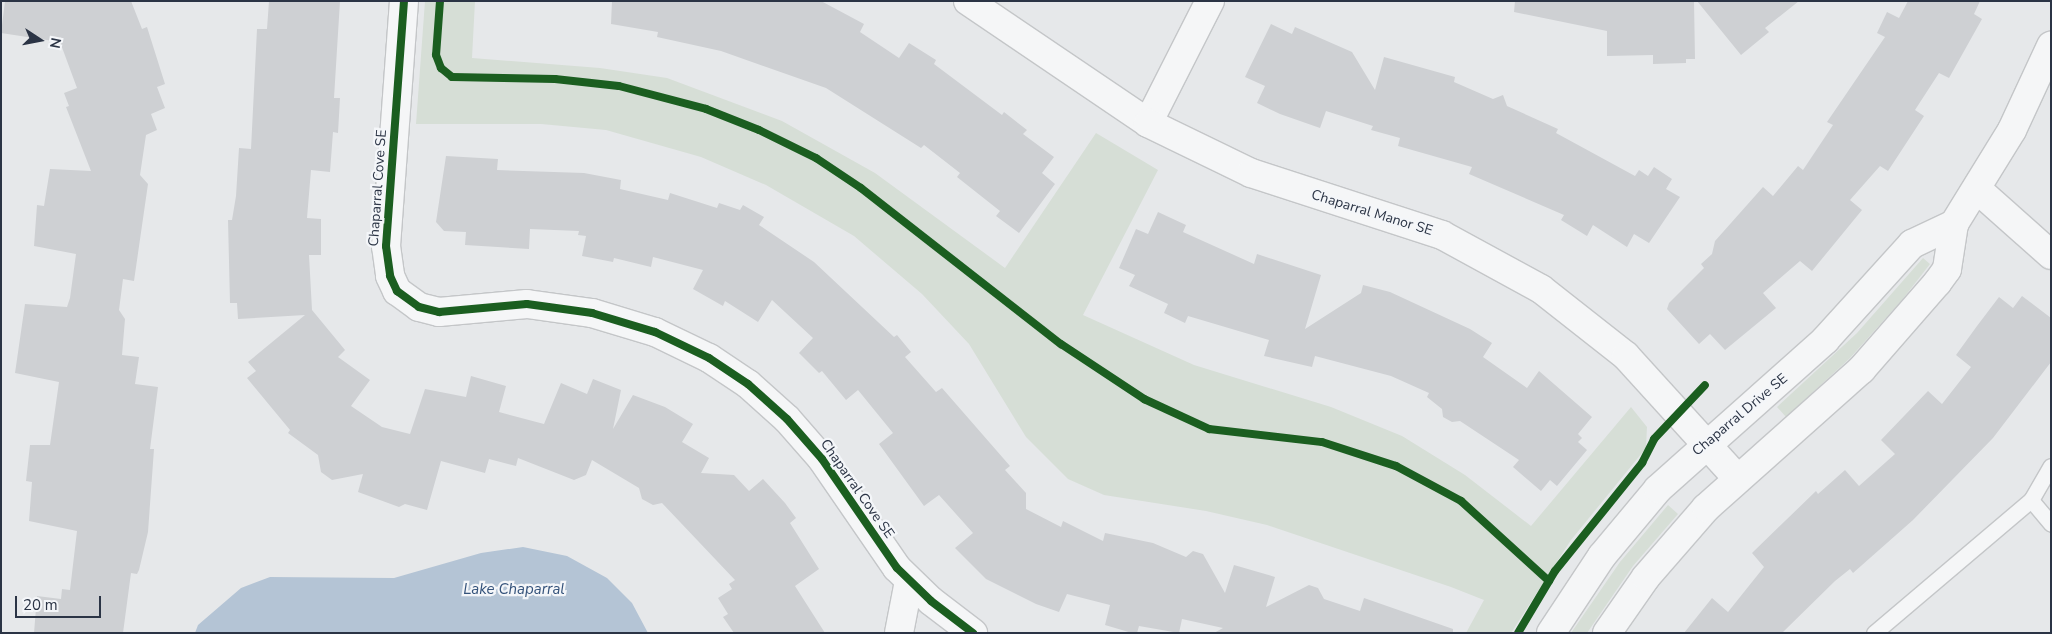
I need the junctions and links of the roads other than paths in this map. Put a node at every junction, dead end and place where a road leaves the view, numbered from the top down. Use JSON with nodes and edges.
{"nodes":[{"id":1,"x":404,"y":1,"type":"edge"},
{"id":2,"x":968,"y":1,"type":"edge"},
{"id":3,"x":1210,"y":1,"type":"edge"},
{"id":4,"x":2051,"y":46,"type":"edge"},
{"id":5,"x":1148,"y":123,"type":"junction"},
{"id":6,"x":1977,"y":189,"type":"junction"},
{"id":7,"x":1954,"y":224,"type":"junction"},
{"id":8,"x":2051,"y":255,"type":"edge"},
{"id":9,"x":1707,"y":442,"type":"junction"},
{"id":10,"x":2051,"y":466,"type":"edge"},
{"id":11,"x":1737,"y":478,"type":"junction"},
{"id":12,"x":2031,"y":500,"type":"junction"},
{"id":13,"x":2051,"y":524,"type":"edge"},
{"id":14,"x":909,"y":581,"type":"junction"},
{"id":15,"x":899,"y":633,"type":"edge"},
{"id":16,"x":973,"y":633,"type":"edge"},
{"id":17,"x":1551,"y":633,"type":"edge"},
{"id":18,"x":1607,"y":633,"type":"edge"},
{"id":19,"x":1874,"y":633,"type":"edge"}],
"edges":[{"from":1,"to":14,"type":"street","name":"Chaparral Cove SE"},
{"from":2,"to":5,"type":"street","name":"Chaparral Manor SE"},
{"from":3,"to":5,"type":"street"},
{"from":4,"to":6,"type":"street"},
{"from":5,"to":9,"type":"street","name":"Chaparral Manor SE"},
{"from":6,"to":7,"type":"street"},
{"from":6,"to":8,"type":"street"},
{"from":7,"to":9,"type":"street","name":"Chaparral Drive SE"},
{"from":7,"to":11,"type":"street"},
{"from":9,"to":11,"type":"street","name":"Chaparral Manor SE"},
{"from":9,"to":17,"type":"street","name":"Chaparral Drive SE"},
{"from":10,"to":12,"type":"lane"},
{"from":11,"to":18,"type":"street"},
{"from":12,"to":13,"type":"lane"},
{"from":12,"to":19,"type":"lane"},
{"from":14,"to":15,"type":"street"},
{"from":14,"to":16,"type":"street","name":"Chaparral Cove SE"}]}
